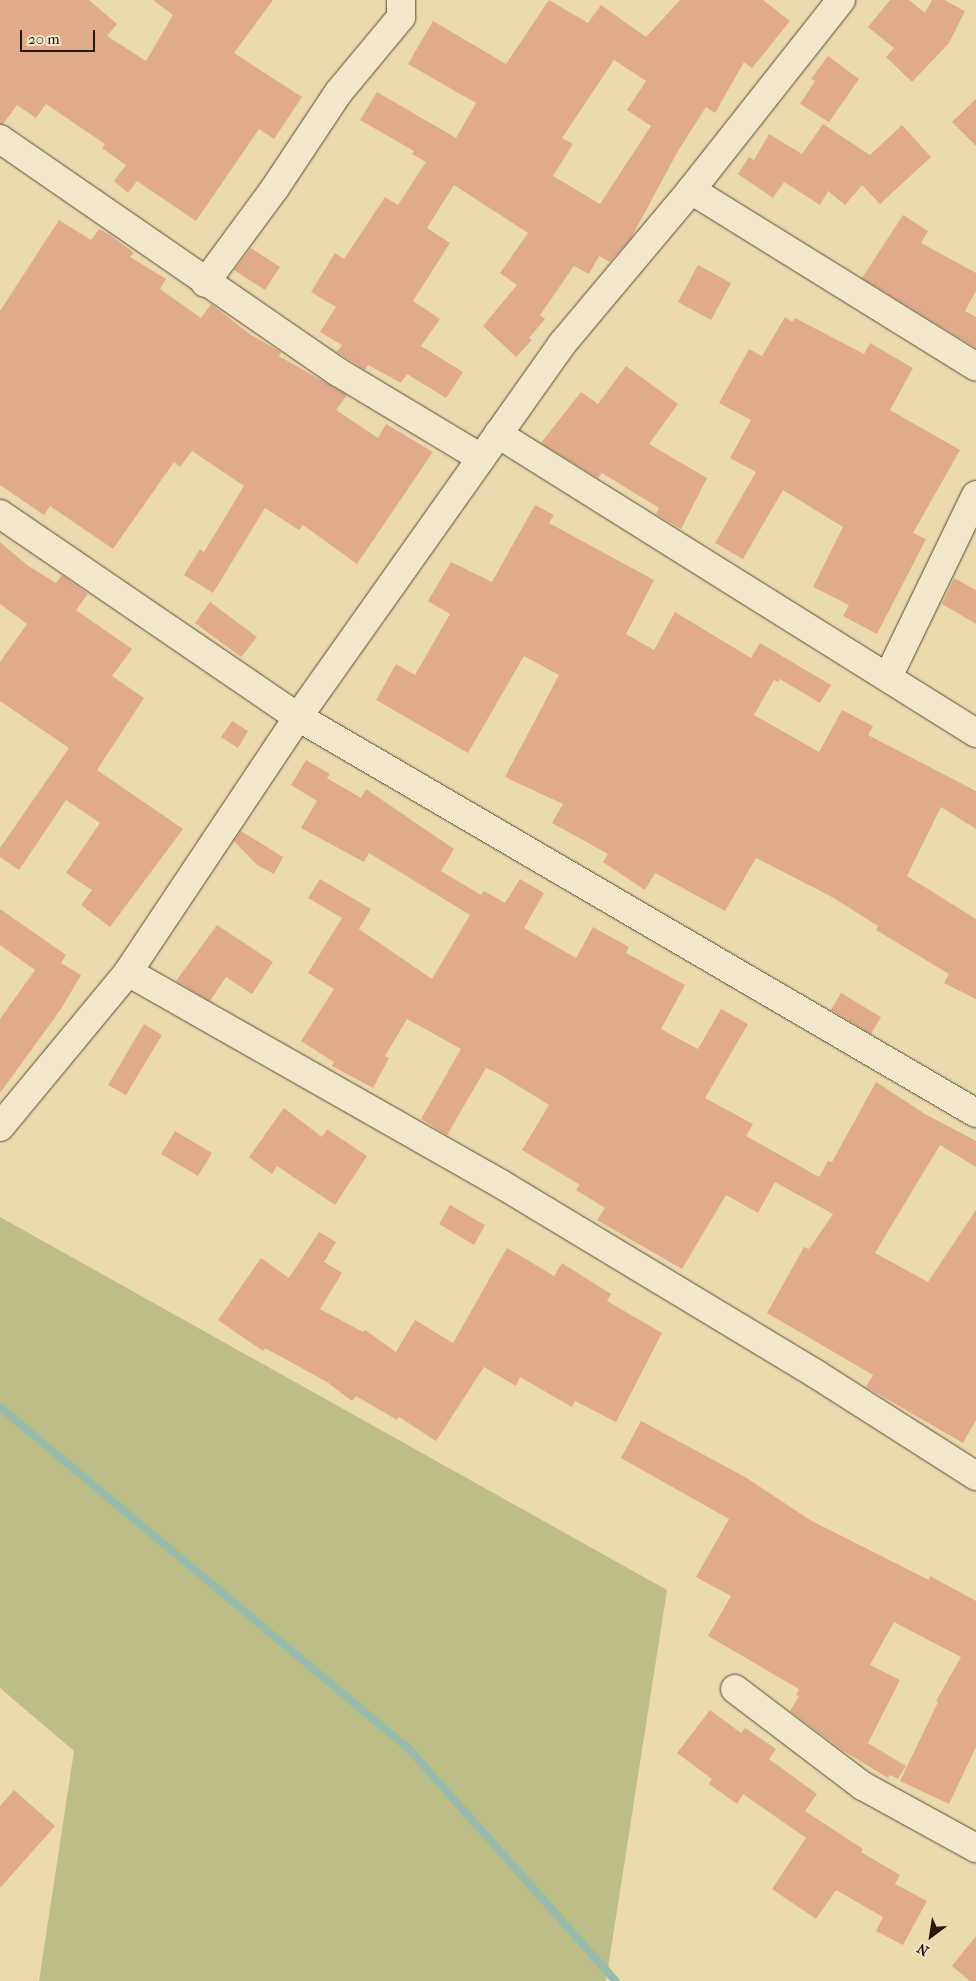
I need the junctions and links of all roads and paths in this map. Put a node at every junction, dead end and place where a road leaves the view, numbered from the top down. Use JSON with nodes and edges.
{"nodes":[{"id":1,"x":401,"y":0,"type":"edge"},
{"id":2,"x":841,"y":0,"type":"edge"},
{"id":3,"x":0,"y":139,"type":"edge"},
{"id":4,"x":691,"y":190,"type":"junction"},
{"id":5,"x":205,"y":283,"type":"junction"},
{"id":6,"x":976,"y":367,"type":"edge"},
{"id":7,"x":498,"y":434,"type":"junction"},
{"id":8,"x":481,"y":458,"type":"junction"},
{"id":9,"x":976,"y":495,"type":"edge"},
{"id":10,"x":0,"y":514,"type":"edge"},
{"id":11,"x":888,"y":677,"type":"junction"},
{"id":12,"x":298,"y":717,"type":"junction"},
{"id":13,"x":976,"y":733,"type":"edge"},
{"id":14,"x":128,"y":972,"type":"junction"},
{"id":15,"x":976,"y":1113,"type":"edge"},
{"id":16,"x":0,"y":1127,"type":"edge"},
{"id":17,"x":976,"y":1476,"type":"edge"},
{"id":18,"x":735,"y":1689,"type":"dead end"},
{"id":19,"x":975,"y":1844,"type":"edge"}],
"edges":[{"from":1,"to":5,"type":"street"},
{"from":2,"to":4,"type":"street"},
{"from":3,"to":5,"type":"street"},
{"from":4,"to":6,"type":"street"},
{"from":4,"to":7,"type":"street"},
{"from":5,"to":8,"type":"street"},
{"from":7,"to":8,"type":"street"},
{"from":7,"to":11,"type":"street"},
{"from":8,"to":12,"type":"street"},
{"from":9,"to":11,"type":"street"},
{"from":10,"to":12,"type":"street"},
{"from":11,"to":13,"type":"street"},
{"from":12,"to":14,"type":"street"},
{"from":12,"to":15,"type":"street"},
{"from":14,"to":16,"type":"street"},
{"from":14,"to":17,"type":"street"},
{"from":18,"to":19,"type":"street"}]}
